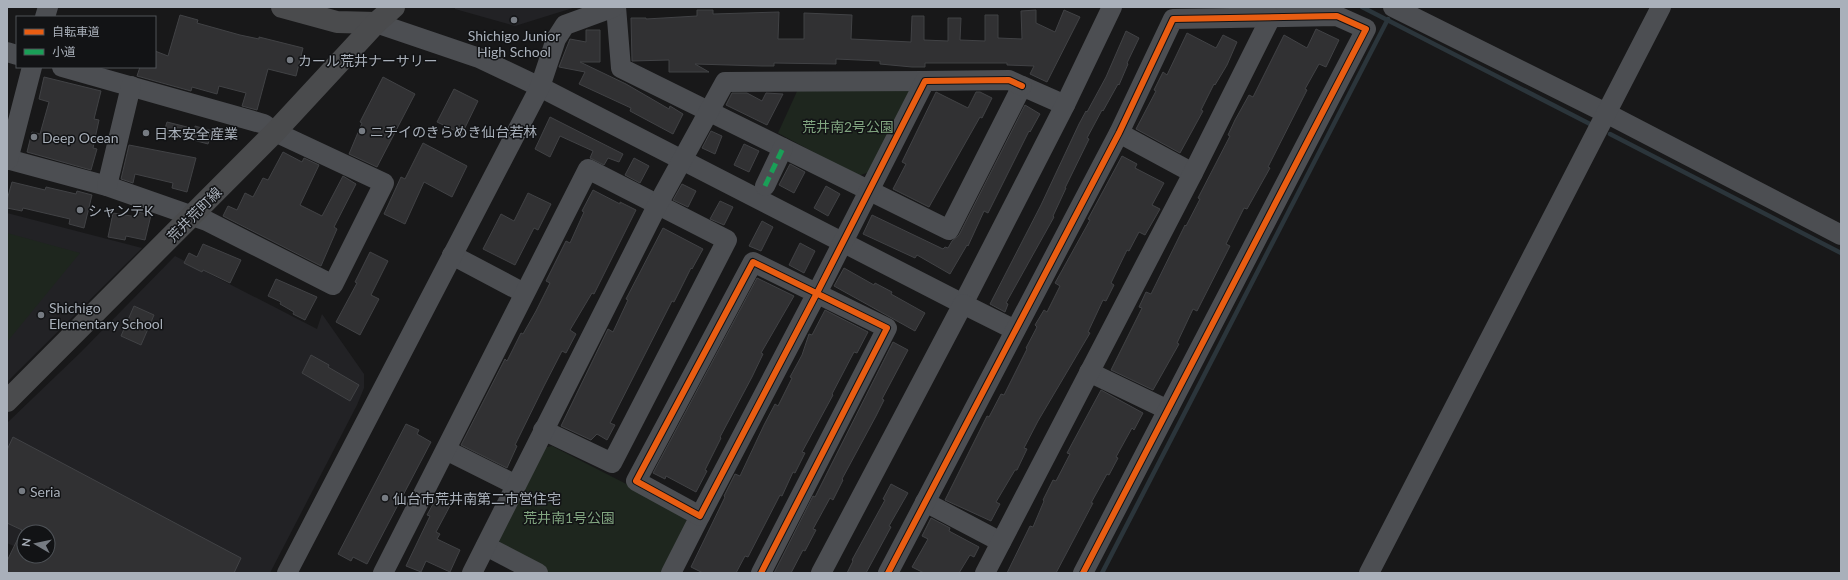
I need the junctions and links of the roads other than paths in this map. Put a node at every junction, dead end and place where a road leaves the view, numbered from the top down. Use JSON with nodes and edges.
{"nodes":[{"id":1,"x":282,"y":7,"type":"edge"},
{"id":2,"x":358,"y":7,"type":"edge"},
{"id":3,"x":394,"y":7,"type":"edge"},
{"id":4,"x":615,"y":7,"type":"edge"},
{"id":5,"x":1112,"y":7,"type":"edge"},
{"id":6,"x":1393,"y":7,"type":"edge"},
{"id":7,"x":1660,"y":7,"type":"edge"},
{"id":8,"x":1271,"y":17,"type":"junction"},
{"id":9,"x":376,"y":23,"type":"junction"},
{"id":10,"x":32,"y":68,"type":"edge"},
{"id":11,"x":66,"y":68,"type":"edge"},
{"id":12,"x":925,"y":81,"type":"junction"},
{"id":13,"x":131,"y":86,"type":"junction"},
{"id":14,"x":1022,"y":86,"type":"junction"},
{"id":15,"x":540,"y":87,"type":"junction"},
{"id":16,"x":1065,"y":105,"type":"junction"},
{"id":17,"x":709,"y":112,"type":"junction"},
{"id":18,"x":1606,"y":113,"type":"junction"},
{"id":19,"x":275,"y":132,"type":"junction"},
{"id":20,"x":1119,"y":133,"type":"junction"},
{"id":21,"x":783,"y":148,"type":"junction"},
{"id":22,"x":7,"y":160,"type":"edge"},
{"id":23,"x":682,"y":160,"type":"junction"},
{"id":24,"x":1193,"y":173,"type":"junction"},
{"id":25,"x":106,"y":186,"type":"junction"},
{"id":26,"x":765,"y":186,"type":"dead end"},
{"id":27,"x":869,"y":192,"type":"junction"},
{"id":28,"x":658,"y":204,"type":"junction"},
{"id":29,"x":191,"y":216,"type":"junction"},
{"id":30,"x":1841,"y":235,"type":"edge"},
{"id":31,"x":842,"y":242,"type":"junction"},
{"id":32,"x":452,"y":255,"type":"junction"},
{"id":33,"x":524,"y":293,"type":"junction"},
{"id":34,"x":817,"y":293,"type":"junction"},
{"id":35,"x":963,"y":304,"type":"junction"},
{"id":36,"x":1015,"y":330,"type":"junction"},
{"id":37,"x":1089,"y":372,"type":"junction"},
{"id":38,"x":7,"y":401,"type":"edge"},
{"id":39,"x":1168,"y":410,"type":"junction"},
{"id":40,"x":543,"y":430,"type":"junction"},
{"id":41,"x":446,"y":450,"type":"junction"},
{"id":42,"x":516,"y":485,"type":"junction"},
{"id":43,"x":925,"y":502,"type":"junction"},
{"id":44,"x":700,"y":516,"type":"junction"},
{"id":45,"x":1001,"y":542,"type":"junction"},
{"id":46,"x":486,"y":546,"type":"junction"},
{"id":47,"x":290,"y":572,"type":"edge"},
{"id":48,"x":383,"y":573,"type":"edge"},
{"id":49,"x":472,"y":573,"type":"edge"},
{"id":50,"x":538,"y":573,"type":"edge"},
{"id":51,"x":672,"y":573,"type":"edge"},
{"id":52,"x":761,"y":573,"type":"edge"},
{"id":53,"x":821,"y":573,"type":"edge"},
{"id":54,"x":888,"y":573,"type":"edge"},
{"id":55,"x":985,"y":573,"type":"edge"},
{"id":56,"x":1083,"y":573,"type":"edge"},
{"id":57,"x":1369,"y":573,"type":"edge"}],
"edges":[{"from":1,"to":9,"type":"main road"},
{"from":2,"to":9,"type":"main road"},
{"from":3,"to":9,"type":"main road","name":"荒井荒町線"},
{"from":4,"to":15,"type":"street"},
{"from":4,"to":17,"type":"street"},
{"from":5,"to":16,"type":"street"},
{"from":6,"to":18,"type":"street"},
{"from":7,"to":18,"type":"street"},
{"from":8,"to":20,"type":"street"},
{"from":8,"to":24,"type":"street"},
{"from":8,"to":39,"type":"street"},
{"from":9,"to":15,"type":"street"},
{"from":9,"to":19,"type":"main road","name":"荒井荒町線"},
{"from":10,"to":22,"type":"street"},
{"from":11,"to":13,"type":"street"},
{"from":12,"to":14,"type":"street"},
{"from":12,"to":17,"type":"street"},
{"from":12,"to":27,"type":"street"},
{"from":13,"to":19,"type":"street"},
{"from":13,"to":25,"type":"street"},
{"from":14,"to":16,"type":"street"},
{"from":14,"to":27,"type":"street"},
{"from":15,"to":23,"type":"street"},
{"from":15,"to":32,"type":"street"},
{"from":16,"to":35,"type":"street"},
{"from":17,"to":21,"type":"street"},
{"from":17,"to":23,"type":"street"},
{"from":18,"to":30,"type":"street"},
{"from":18,"to":57,"type":"street"},
{"from":19,"to":29,"type":"main road","name":"荒井荒町線"},
{"from":19,"to":29,"type":"street"},
{"from":20,"to":24,"type":"street"},
{"from":20,"to":36,"type":"street"},
{"from":21,"to":26,"type":"street"},
{"from":21,"to":27,"type":"street"},
{"from":22,"to":25,"type":"street"},
{"from":23,"to":28,"type":"street"},
{"from":23,"to":31,"type":"street"},
{"from":24,"to":37,"type":"street"},
{"from":25,"to":29,"type":"street"},
{"from":27,"to":31,"type":"street"},
{"from":28,"to":33,"type":"street"},
{"from":28,"to":40,"type":"street"},
{"from":28,"to":40,"type":"street"},
{"from":29,"to":38,"type":"main road","name":"荒井荒町線"},
{"from":31,"to":34,"type":"street"},
{"from":31,"to":35,"type":"street"},
{"from":32,"to":33,"type":"street"},
{"from":32,"to":47,"type":"street"},
{"from":33,"to":41,"type":"street"},
{"from":34,"to":44,"type":"street"},
{"from":34,"to":44,"type":"street"},
{"from":34,"to":52,"type":"street"},
{"from":35,"to":36,"type":"street"},
{"from":35,"to":53,"type":"street"},
{"from":36,"to":43,"type":"street"},
{"from":37,"to":39,"type":"street"},
{"from":37,"to":45,"type":"street"},
{"from":39,"to":56,"type":"street"},
{"from":40,"to":42,"type":"street"},
{"from":41,"to":42,"type":"street"},
{"from":41,"to":48,"type":"street"},
{"from":42,"to":46,"type":"street"},
{"from":43,"to":45,"type":"street"},
{"from":43,"to":54,"type":"street"},
{"from":44,"to":51,"type":"street"},
{"from":45,"to":55,"type":"street"},
{"from":46,"to":49,"type":"street"},
{"from":46,"to":50,"type":"street"}]}
